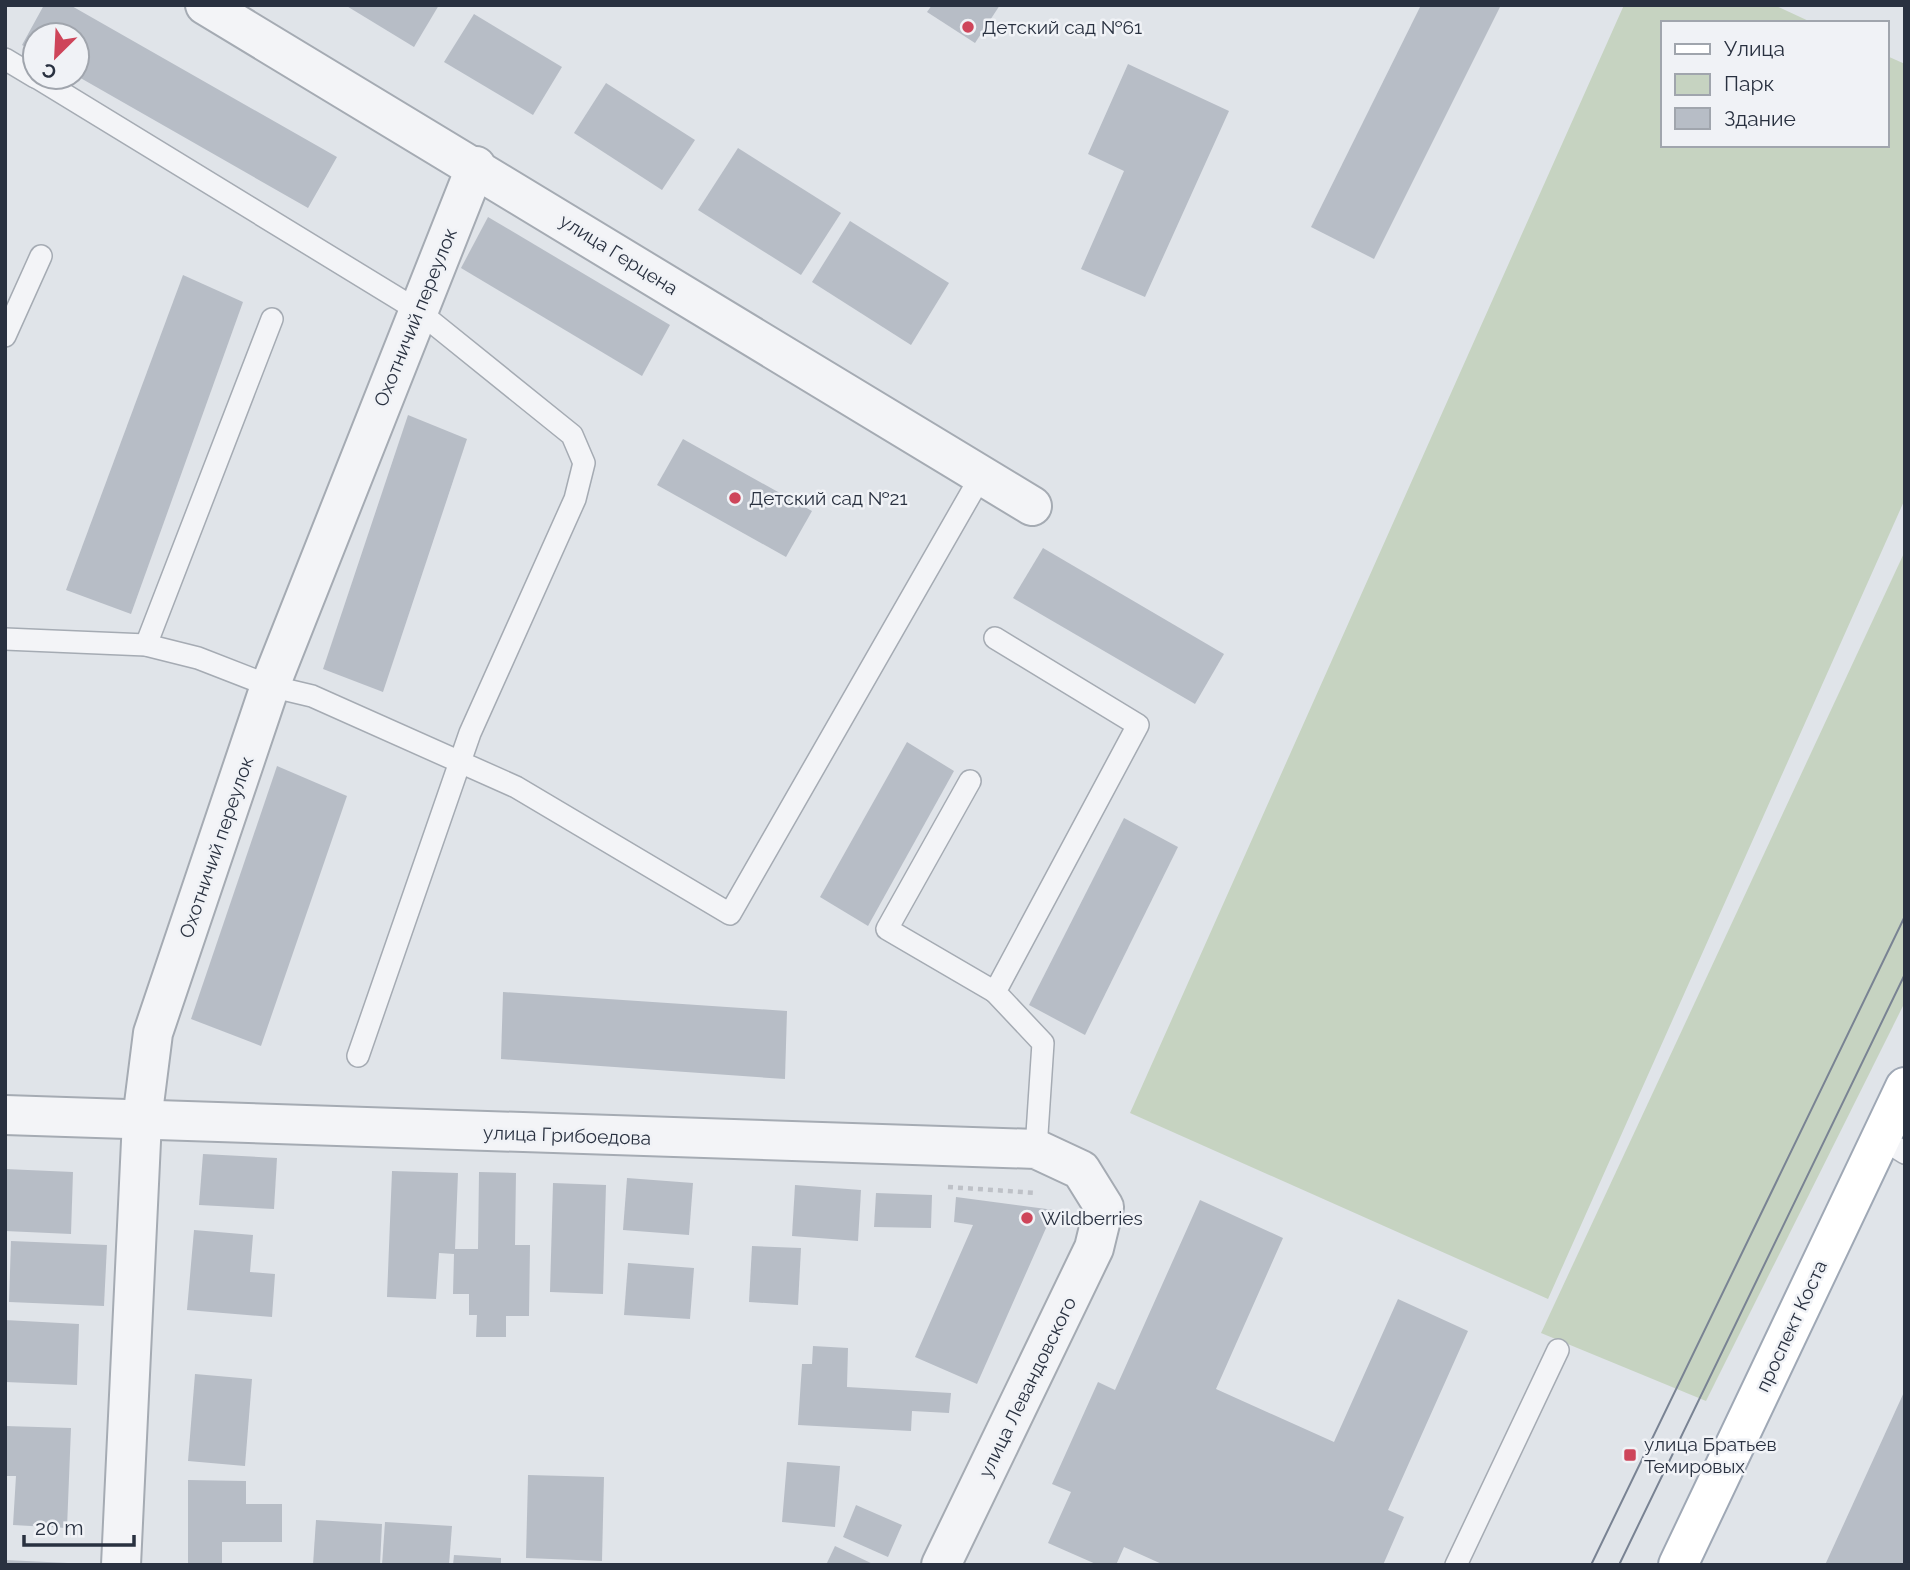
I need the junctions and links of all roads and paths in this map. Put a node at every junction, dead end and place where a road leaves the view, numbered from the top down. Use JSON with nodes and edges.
{"nodes":[{"id":1,"x":205,"y":5,"type":"edge"},
{"id":2,"x":5,"y":59,"type":"edge"},
{"id":3,"x":21,"y":69,"type":"edge"},
{"id":4,"x":58,"y":91,"type":"edge"},
{"id":5,"x":476,"y":166,"type":"junction"},
{"id":6,"x":41,"y":256,"type":"dead end"},
{"id":7,"x":417,"y":310,"type":"junction"},
{"id":8,"x":272,"y":319,"type":"dead end"},
{"id":9,"x":5,"y":336,"type":"edge"},
{"id":10,"x":981,"y":476,"type":"junction"},
{"id":11,"x":1031,"y":506,"type":"dead end"},
{"id":12,"x":995,"y":638,"type":"dead end"},
{"id":13,"x":5,"y":639,"type":"edge"},
{"id":14,"x":146,"y":645,"type":"junction"},
{"id":15,"x":270,"y":686,"type":"junction"},
{"id":16,"x":460,"y":760,"type":"junction"},
{"id":17,"x":970,"y":781,"type":"dead end"},
{"id":18,"x":995,"y":992,"type":"junction"},
{"id":19,"x":358,"y":1056,"type":"dead end"},
{"id":20,"x":1905,"y":1087,"type":"edge"},
{"id":21,"x":5,"y":1115,"type":"edge"},
{"id":22,"x":142,"y":1120,"type":"junction"},
{"id":23,"x":1893,"y":1145,"type":"edge"},
{"id":24,"x":1036,"y":1150,"type":"junction"},
{"id":25,"x":1104,"y":1207,"type":"joint"},
{"id":26,"x":1558,"y":1350,"type":"dead end"},
{"id":27,"x":121,"y":1565,"type":"edge"},
{"id":28,"x":941,"y":1565,"type":"edge"},
{"id":29,"x":1456,"y":1565,"type":"edge"},
{"id":30,"x":1678,"y":1565,"type":"edge"}],
"edges":[{"from":1,"to":5,"type":"street","name":"улица Герцена"},
{"from":2,"to":3,"type":"lane"},
{"from":4,"to":7,"type":"lane"},
{"from":5,"to":7,"type":"street","name":"Охотничий переулок"},
{"from":5,"to":10,"type":"street","name":"улица Герцена"},
{"from":6,"to":9,"type":"lane"},
{"from":7,"to":15,"type":"street","name":"Охотничий переулок"},
{"from":7,"to":16,"type":"lane"},
{"from":8,"to":14,"type":"lane"},
{"from":10,"to":11,"type":"street","name":"улица Герцена"},
{"from":10,"to":16,"type":"lane"},
{"from":12,"to":18,"type":"lane"},
{"from":13,"to":14,"type":"lane"},
{"from":14,"to":15,"type":"lane"},
{"from":15,"to":16,"type":"lane"},
{"from":15,"to":22,"type":"street","name":"Охотничий переулок"},
{"from":16,"to":19,"type":"lane"},
{"from":17,"to":18,"type":"lane"},
{"from":18,"to":24,"type":"lane"},
{"from":20,"to":23,"type":"main road","name":"проспект Коста"},
{"from":21,"to":22,"type":"street","name":"улица Грибоедова"},
{"from":22,"to":24,"type":"street","name":"улица Грибоедова"},
{"from":22,"to":27,"type":"street","name":"Охотничий переулок"},
{"from":23,"to":30,"type":"main road","name":"проспект Коста"},
{"from":24,"to":25,"type":"street","name":"улица Грибоедова"},
{"from":25,"to":28,"type":"street","name":"улица Левандовского"},
{"from":26,"to":29,"type":"lane"}]}
